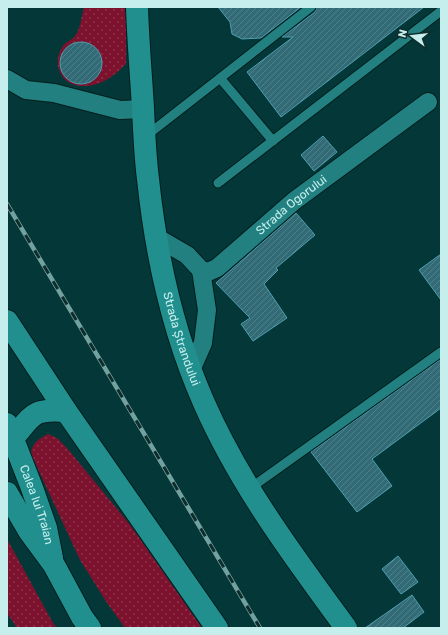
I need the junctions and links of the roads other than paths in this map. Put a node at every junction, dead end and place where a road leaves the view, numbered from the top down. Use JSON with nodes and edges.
{"nodes":[{"id":1,"x":138,"y":7,"type":"edge"},
{"id":2,"x":311,"y":7,"type":"edge"},
{"id":3,"x":441,"y":11,"type":"edge"},
{"id":4,"x":220,"y":78,"type":"junction"},
{"id":5,"x":7,"y":79,"type":"edge"},
{"id":6,"x":428,"y":102,"type":"dead end"},
{"id":7,"x":143,"y":109,"type":"junction"},
{"id":8,"x":145,"y":137,"type":"junction"},
{"id":9,"x":273,"y":141,"type":"junction"},
{"id":10,"x":218,"y":183,"type":"dead end"},
{"id":11,"x":156,"y":237,"type":"junction"},
{"id":12,"x":201,"y":270,"type":"junction"},
{"id":13,"x":7,"y":321,"type":"edge"},
{"id":14,"x":441,"y":352,"type":"edge"},
{"id":15,"x":191,"y":370,"type":"junction"},
{"id":16,"x":66,"y":410,"type":"junction"},
{"id":17,"x":10,"y":431,"type":"edge"},
{"id":18,"x":249,"y":489,"type":"junction"},
{"id":19,"x":7,"y":493,"type":"edge"},
{"id":20,"x":54,"y":565,"type":"junction"},
{"id":21,"x":90,"y":628,"type":"edge"},
{"id":22,"x":218,"y":628,"type":"edge"},
{"id":23,"x":346,"y":628,"type":"edge"}],
"edges":[{"from":1,"to":7,"type":"main road","name":"Strada Ștrandului"},
{"from":2,"to":4,"type":"lane"},
{"from":3,"to":9,"type":"lane"},
{"from":4,"to":8,"type":"lane"},
{"from":4,"to":9,"type":"lane"},
{"from":5,"to":7,"type":"street"},
{"from":6,"to":12,"type":"street","name":"Strada Ogorului"},
{"from":7,"to":8,"type":"main road","name":"Strada Ștrandului"},
{"from":8,"to":11,"type":"main road","name":"Strada Ștrandului"},
{"from":9,"to":10,"type":"lane"},
{"from":11,"to":12,"type":"street"},
{"from":11,"to":15,"type":"main road","name":"Strada Ștrandului"},
{"from":12,"to":15,"type":"street"},
{"from":13,"to":16,"type":"main road"},
{"from":14,"to":18,"type":"lane"},
{"from":15,"to":18,"type":"main road","name":"Strada Ștrandului"},
{"from":16,"to":17,"type":"main road"},
{"from":16,"to":22,"type":"main road"},
{"from":17,"to":20,"type":"main road","name":"Calea lui Traian"},
{"from":18,"to":23,"type":"main road","name":"Strada Ștrandului"},
{"from":19,"to":20,"type":"main road","name":"Calea lui Traian"},
{"from":20,"to":21,"type":"main road","name":"Calea lui Traian"}]}
